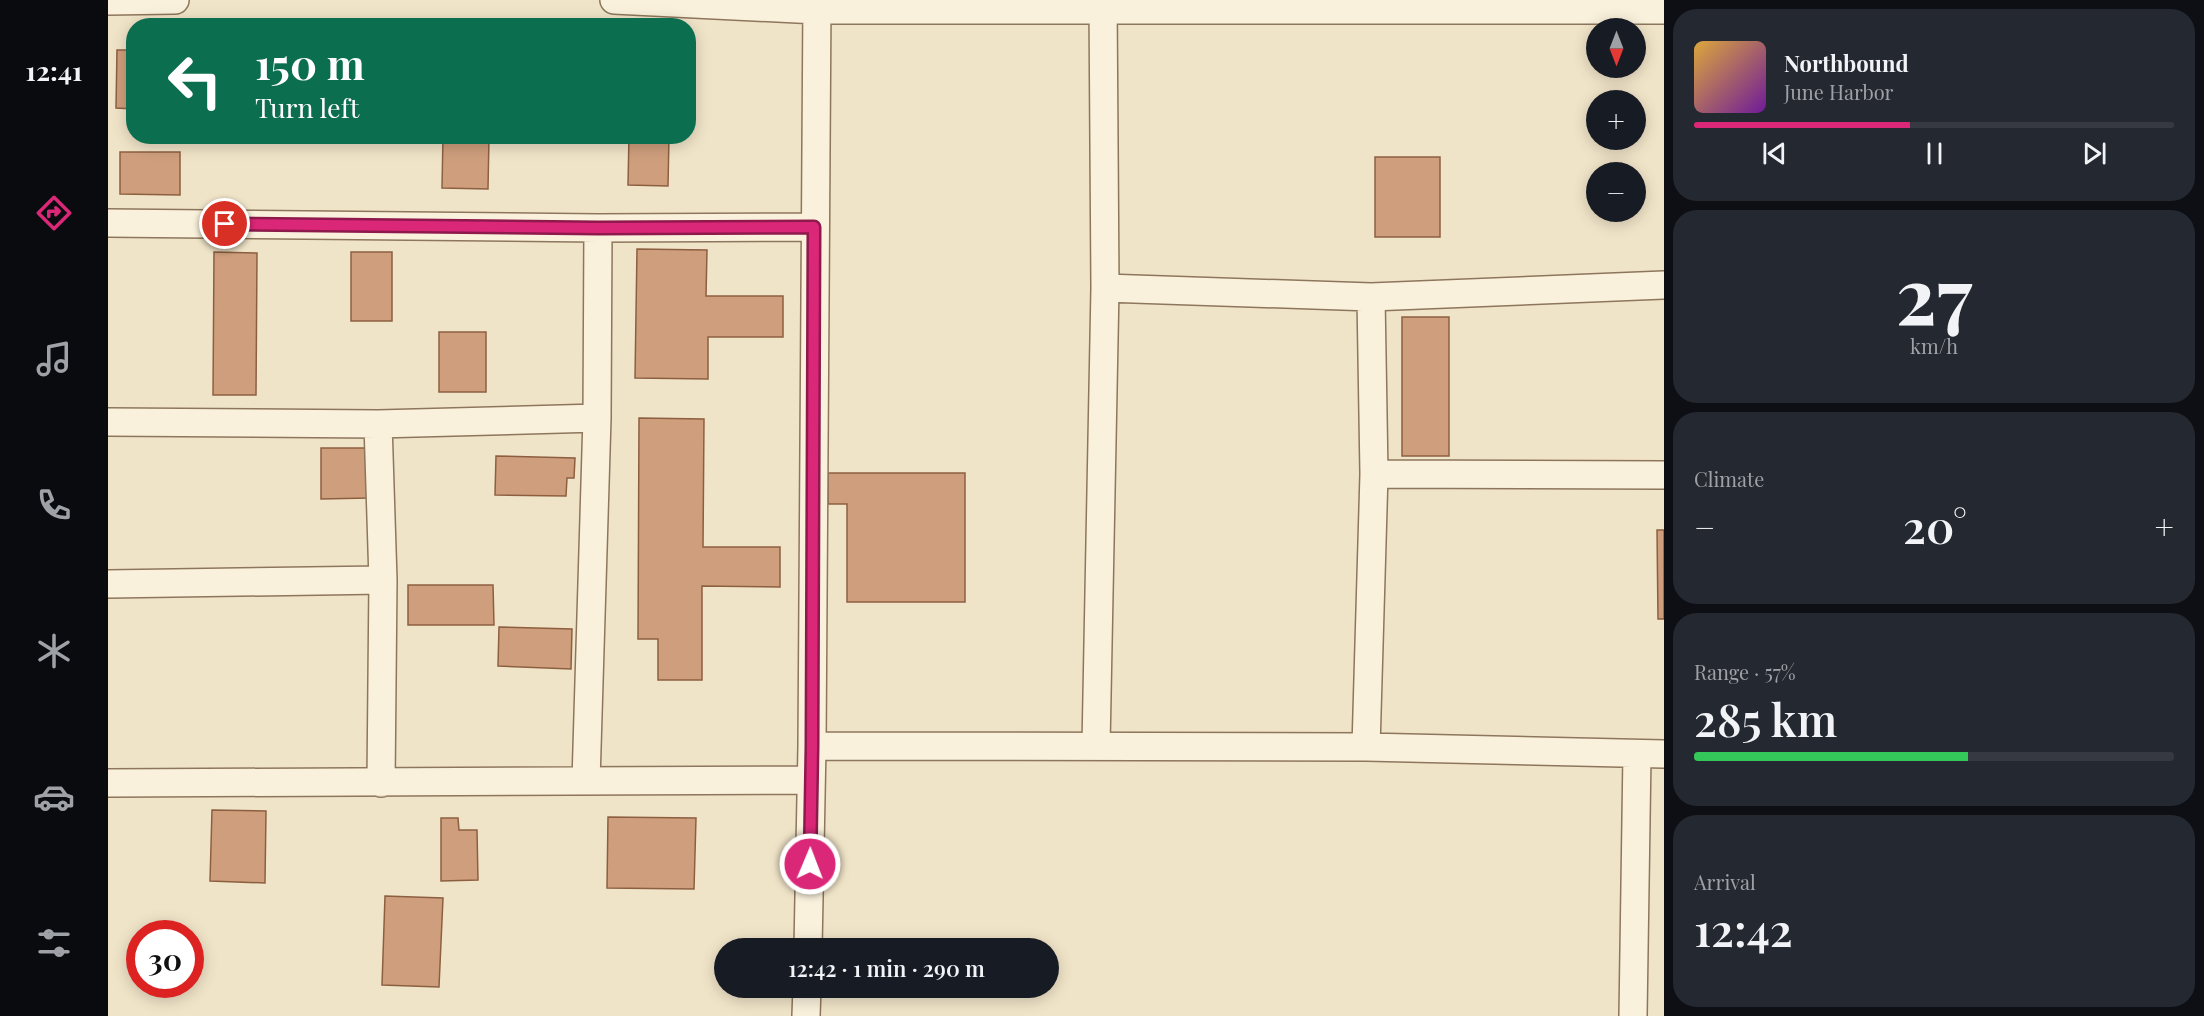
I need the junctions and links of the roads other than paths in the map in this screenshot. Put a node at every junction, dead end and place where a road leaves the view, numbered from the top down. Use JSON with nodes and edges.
{"nodes":[{"id":1,"x":175,"y":0,"type":"edge"},
{"id":2,"x":614,"y":0,"type":"edge"},
{"id":3,"x":108,"y":1,"type":"edge"},
{"id":4,"x":817,"y":5,"type":"edge"},
{"id":5,"x":1103,"y":6,"type":"edge"},
{"id":6,"x":1664,"y":10,"type":"edge"},
{"id":7,"x":108,"y":223,"type":"edge"},
{"id":8,"x":814,"y":227,"type":"junction"},
{"id":9,"x":598,"y":228,"type":"junction"},
{"id":10,"x":1664,"y":285,"type":"edge"},
{"id":11,"x":1105,"y":288,"type":"junction"},
{"id":12,"x":1371,"y":297,"type":"junction"},
{"id":13,"x":597,"y":418,"type":"junction"},
{"id":14,"x":108,"y":422,"type":"edge"},
{"id":15,"x":378,"y":424,"type":"junction"},
{"id":16,"x":1374,"y":474,"type":"junction"},
{"id":17,"x":1664,"y":476,"type":"edge"},
{"id":18,"x":383,"y":580,"type":"junction"},
{"id":19,"x":108,"y":584,"type":"edge"},
{"id":20,"x":812,"y":746,"type":"junction"},
{"id":21,"x":1096,"y":746,"type":"junction"},
{"id":22,"x":1366,"y":747,"type":"junction"},
{"id":23,"x":1637,"y":754,"type":"junction"},
{"id":24,"x":1664,"y":754,"type":"edge"},
{"id":25,"x":811,"y":780,"type":"junction"},
{"id":26,"x":586,"y":781,"type":"junction"},
{"id":27,"x":108,"y":783,"type":"edge"},
{"id":28,"x":381,"y":783,"type":"junction"},
{"id":29,"x":808,"y":938,"type":"edge"},
{"id":30,"x":807,"y":998,"type":"edge"},
{"id":31,"x":806,"y":1016,"type":"edge"},
{"id":32,"x":1633,"y":1016,"type":"edge"}],
"edges":[{"from":1,"to":3,"type":"street"},
{"from":2,"to":4,"type":"street"},
{"from":4,"to":5,"type":"street"},
{"from":4,"to":8,"type":"street"},
{"from":5,"to":6,"type":"street"},
{"from":5,"to":11,"type":"street"},
{"from":7,"to":9,"type":"street"},
{"from":8,"to":9,"type":"street"},
{"from":8,"to":20,"type":"street"},
{"from":9,"to":13,"type":"street"},
{"from":10,"to":12,"type":"street"},
{"from":11,"to":12,"type":"street"},
{"from":11,"to":21,"type":"street"},
{"from":12,"to":16,"type":"street"},
{"from":13,"to":15,"type":"street"},
{"from":13,"to":26,"type":"street"},
{"from":14,"to":15,"type":"street"},
{"from":15,"to":18,"type":"street"},
{"from":16,"to":17,"type":"street"},
{"from":16,"to":22,"type":"street"},
{"from":18,"to":19,"type":"street"},
{"from":18,"to":28,"type":"street"},
{"from":20,"to":21,"type":"street"},
{"from":20,"to":25,"type":"street"},
{"from":21,"to":22,"type":"street"},
{"from":22,"to":23,"type":"street"},
{"from":23,"to":24,"type":"street"},
{"from":23,"to":32,"type":"street"},
{"from":25,"to":26,"type":"street"},
{"from":25,"to":29,"type":"street"},
{"from":26,"to":28,"type":"street"},
{"from":27,"to":28,"type":"street"},
{"from":30,"to":31,"type":"street"}]}
